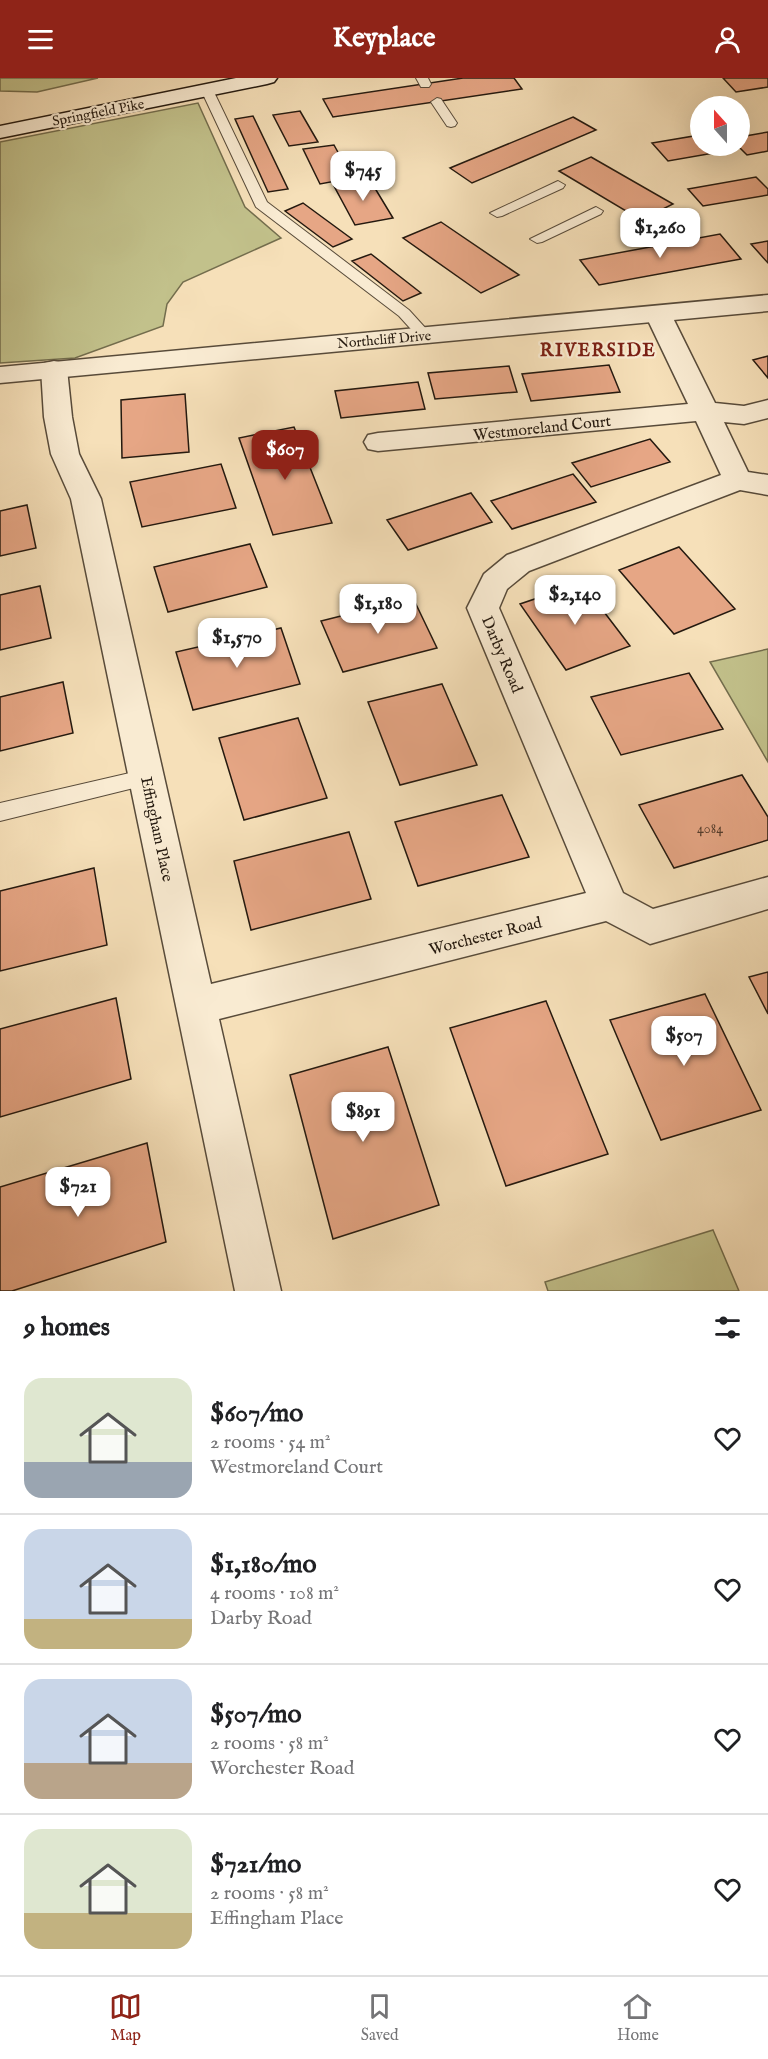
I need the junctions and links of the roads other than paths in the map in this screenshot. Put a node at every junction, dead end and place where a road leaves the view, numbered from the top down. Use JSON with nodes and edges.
{"nodes":[{"id":1,"x":267,"y":78,"type":"edge"},
{"id":2,"x":207,"y":90,"type":"junction"},
{"id":3,"x":437,"y":102,"type":"dead end"},
{"id":4,"x":450,"y":123,"type":"dead end"},
{"id":5,"x":0,"y":132,"type":"edge"},
{"id":6,"x":558,"y":185,"type":"dead end"},
{"id":7,"x":596,"y":211,"type":"dead end"},
{"id":8,"x":497,"y":213,"type":"dead end"},
{"id":9,"x":537,"y":239,"type":"dead end"},
{"id":10,"x":768,"y":303,"type":"edge"},
{"id":11,"x":658,"y":314,"type":"junction"},
{"id":12,"x":424,"y":335,"type":"junction"},
{"id":13,"x":54,"y":369,"type":"junction"},
{"id":14,"x":0,"y":375,"type":"edge"},
{"id":15,"x":768,"y":409,"type":"edge"},
{"id":16,"x":705,"y":411,"type":"junction"},
{"id":17,"x":378,"y":442,"type":"dead end"},
{"id":18,"x":753,"y":483,"type":"edge"},
{"id":19,"x":147,"y":777,"type":"junction"},
{"id":20,"x":0,"y":812,"type":"edge"},
{"id":21,"x":768,"y":893,"type":"edge"},
{"id":22,"x":609,"y":904,"type":"junction"},
{"id":23,"x":197,"y":1006,"type":"junction"},
{"id":24,"x":258,"y":1291,"type":"edge"}],
"edges":[{"from":1,"to":2,"type":"street","name":"Springfield Pike"},
{"from":2,"to":5,"type":"street","name":"Springfield Pike"},
{"from":2,"to":12,"type":"lane"},
{"from":3,"to":4,"type":"lane"},
{"from":6,"to":8,"type":"lane"},
{"from":7,"to":9,"type":"lane"},
{"from":10,"to":11,"type":"street","name":"Northcliff Drive"},
{"from":11,"to":12,"type":"street","name":"Northcliff Drive"},
{"from":11,"to":16,"type":"street","name":"Darby Road"},
{"from":12,"to":13,"type":"street","name":"Northcliff Drive"},
{"from":13,"to":14,"type":"street","name":"Northcliff Drive"},
{"from":13,"to":19,"type":"street","name":"Effingham Place"},
{"from":15,"to":16,"type":"street","name":"Westmoreland Court"},
{"from":16,"to":17,"type":"street","name":"Westmoreland Court"},
{"from":16,"to":18,"type":"street","name":"Darby Road"},
{"from":18,"to":22,"type":"street","name":"Darby Road"},
{"from":19,"to":20,"type":"lane"},
{"from":19,"to":23,"type":"street","name":"Effingham Place"},
{"from":21,"to":22,"type":"street"},
{"from":22,"to":23,"type":"street","name":"Worchester Road"},
{"from":23,"to":24,"type":"street","name":"Effingham Place"}]}
